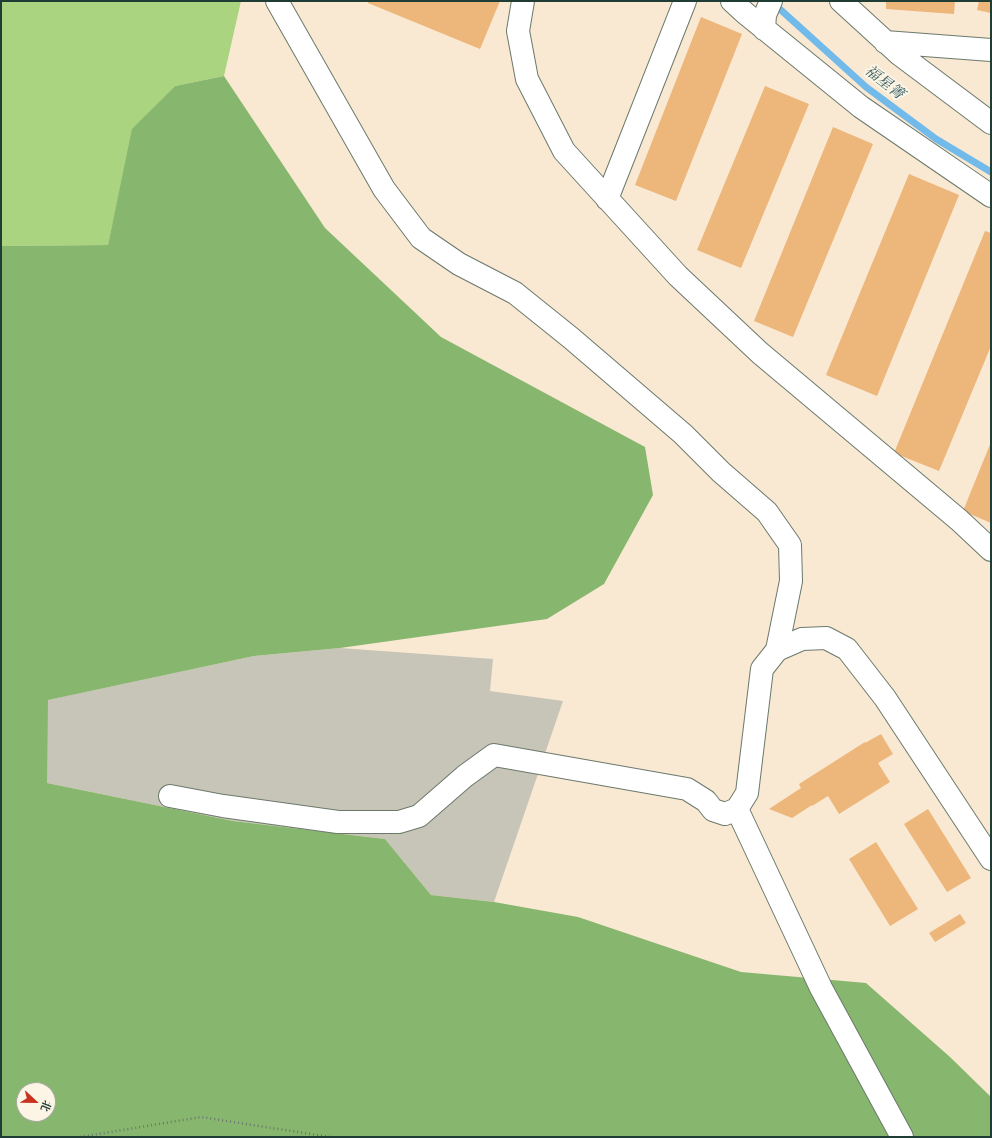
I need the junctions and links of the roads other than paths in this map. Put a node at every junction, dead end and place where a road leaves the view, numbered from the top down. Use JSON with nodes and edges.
{"nodes":[{"id":1,"x":277,"y":1,"type":"edge"},
{"id":2,"x":523,"y":1,"type":"edge"},
{"id":3,"x":685,"y":1,"type":"edge"},
{"id":4,"x":732,"y":1,"type":"edge"},
{"id":5,"x":841,"y":1,"type":"edge"},
{"id":6,"x":767,"y":15,"type":"edge"},
{"id":7,"x":885,"y":42,"type":"junction"},
{"id":8,"x":991,"y":50,"type":"edge"},
{"id":9,"x":991,"y":123,"type":"edge"},
{"id":10,"x":991,"y":196,"type":"edge"},
{"id":11,"x":607,"y":199,"type":"junction"},
{"id":12,"x":991,"y":550,"type":"edge"},
{"id":13,"x":777,"y":650,"type":"junction"},
{"id":14,"x":170,"y":796,"type":"dead end"},
{"id":15,"x":737,"y":809,"type":"junction"},
{"id":16,"x":991,"y":859,"type":"edge"},
{"id":17,"x":902,"y":1137,"type":"edge"}],
"edges":[{"from":1,"to":13,"type":"street"},
{"from":2,"to":11,"type":"street"},
{"from":3,"to":11,"type":"street"},
{"from":4,"to":6,"type":"street"},
{"from":5,"to":7,"type":"street"},
{"from":6,"to":10,"type":"street"},
{"from":7,"to":8,"type":"street"},
{"from":7,"to":9,"type":"street"},
{"from":11,"to":12,"type":"street"},
{"from":13,"to":15,"type":"street"},
{"from":13,"to":16,"type":"street"},
{"from":14,"to":15,"type":"street"},
{"from":15,"to":17,"type":"street"}]}
